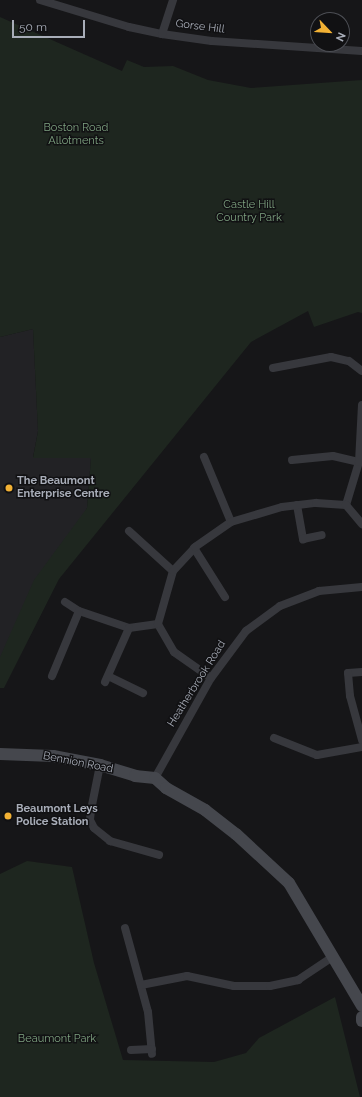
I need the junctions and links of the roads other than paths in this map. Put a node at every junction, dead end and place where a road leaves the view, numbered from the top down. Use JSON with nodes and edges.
{"nodes":[{"id":1,"x":40,"y":0,"type":"edge"},
{"id":2,"x":173,"y":0,"type":"edge"},
{"id":3,"x":162,"y":34,"type":"junction"},
{"id":4,"x":362,"y":51,"type":"edge"},
{"id":5,"x":273,"y":368,"type":"dead end"},
{"id":6,"x":362,"y":371,"type":"edge"},
{"id":7,"x":362,"y":405,"type":"edge"},
{"id":8,"x":361,"y":447,"type":"edge"},
{"id":9,"x":204,"y":457,"type":"dead end"},
{"id":10,"x":292,"y":460,"type":"dead end"},
{"id":11,"x":359,"y":462,"type":"junction"},
{"id":12,"x":297,"y":505,"type":"junction"},
{"id":13,"x":346,"y":505,"type":"junction"},
{"id":14,"x":231,"y":522,"type":"junction"},
{"id":15,"x":362,"y":524,"type":"edge"},
{"id":16,"x":129,"y":531,"type":"dead end"},
{"id":17,"x":322,"y":535,"type":"dead end"},
{"id":18,"x":194,"y":548,"type":"junction"},
{"id":19,"x":173,"y":571,"type":"junction"},
{"id":20,"x":362,"y":587,"type":"edge"},
{"id":21,"x":225,"y":597,"type":"dead end"},
{"id":22,"x":65,"y":602,"type":"dead end"},
{"id":23,"x":79,"y":611,"type":"junction"},
{"id":24,"x":158,"y":624,"type":"junction"},
{"id":25,"x":129,"y":628,"type":"junction"},
{"id":26,"x":362,"y":672,"type":"edge"},
{"id":27,"x":52,"y":676,"type":"dead end"},
{"id":28,"x":211,"y":678,"type":"junction"},
{"id":29,"x":143,"y":693,"type":"dead end"},
{"id":30,"x":274,"y":738,"type":"dead end"},
{"id":31,"x":362,"y":740,"type":"edge"},
{"id":32,"x":362,"y":747,"type":"edge"},
{"id":33,"x":0,"y":754,"type":"edge"},
{"id":34,"x":100,"y":765,"type":"junction"},
{"id":35,"x":154,"y":778,"type":"junction"},
{"id":36,"x":158,"y":855,"type":"dead end"},
{"id":37,"x":125,"y":928,"type":"dead end"},
{"id":38,"x":334,"y":956,"type":"junction"},
{"id":39,"x":141,"y":985,"type":"junction"},
{"id":40,"x":362,"y":1006,"type":"edge"},
{"id":41,"x":362,"y":1017,"type":"edge"},
{"id":42,"x":362,"y":1021,"type":"edge"},
{"id":43,"x":131,"y":1050,"type":"dead end"}],
"edges":[{"from":1,"to":3,"type":"street","name":"Gorse Hill"},
{"from":2,"to":3,"type":"street"},
{"from":3,"to":4,"type":"street","name":"Gorse Hill"},
{"from":5,"to":6,"type":"street"},
{"from":7,"to":8,"type":"street"},
{"from":8,"to":11,"type":"street"},
{"from":9,"to":14,"type":"street"},
{"from":10,"to":11,"type":"street"},
{"from":11,"to":13,"type":"street"},
{"from":12,"to":13,"type":"street"},
{"from":12,"to":14,"type":"street"},
{"from":12,"to":17,"type":"street"},
{"from":13,"to":15,"type":"street"},
{"from":14,"to":18,"type":"street"},
{"from":16,"to":19,"type":"street"},
{"from":18,"to":19,"type":"street"},
{"from":18,"to":21,"type":"street"},
{"from":19,"to":24,"type":"street"},
{"from":20,"to":28,"type":"street","name":"Heatherbrook Road"},
{"from":22,"to":23,"type":"street"},
{"from":23,"to":25,"type":"street"},
{"from":23,"to":27,"type":"street"},
{"from":24,"to":25,"type":"street"},
{"from":24,"to":28,"type":"street"},
{"from":25,"to":29,"type":"street"},
{"from":26,"to":31,"type":"street"},
{"from":28,"to":35,"type":"street","name":"Heatherbrook Road"},
{"from":30,"to":32,"type":"street"},
{"from":33,"to":34,"type":"street","name":"Bennion Road"},
{"from":34,"to":35,"type":"street","name":"Bennion Road"},
{"from":34,"to":36,"type":"street"},
{"from":35,"to":38,"type":"street"},
{"from":37,"to":39,"type":"street"},
{"from":38,"to":39,"type":"street"},
{"from":38,"to":40,"type":"street"},
{"from":39,"to":43,"type":"street"},
{"from":41,"to":42,"type":"street"}]}
